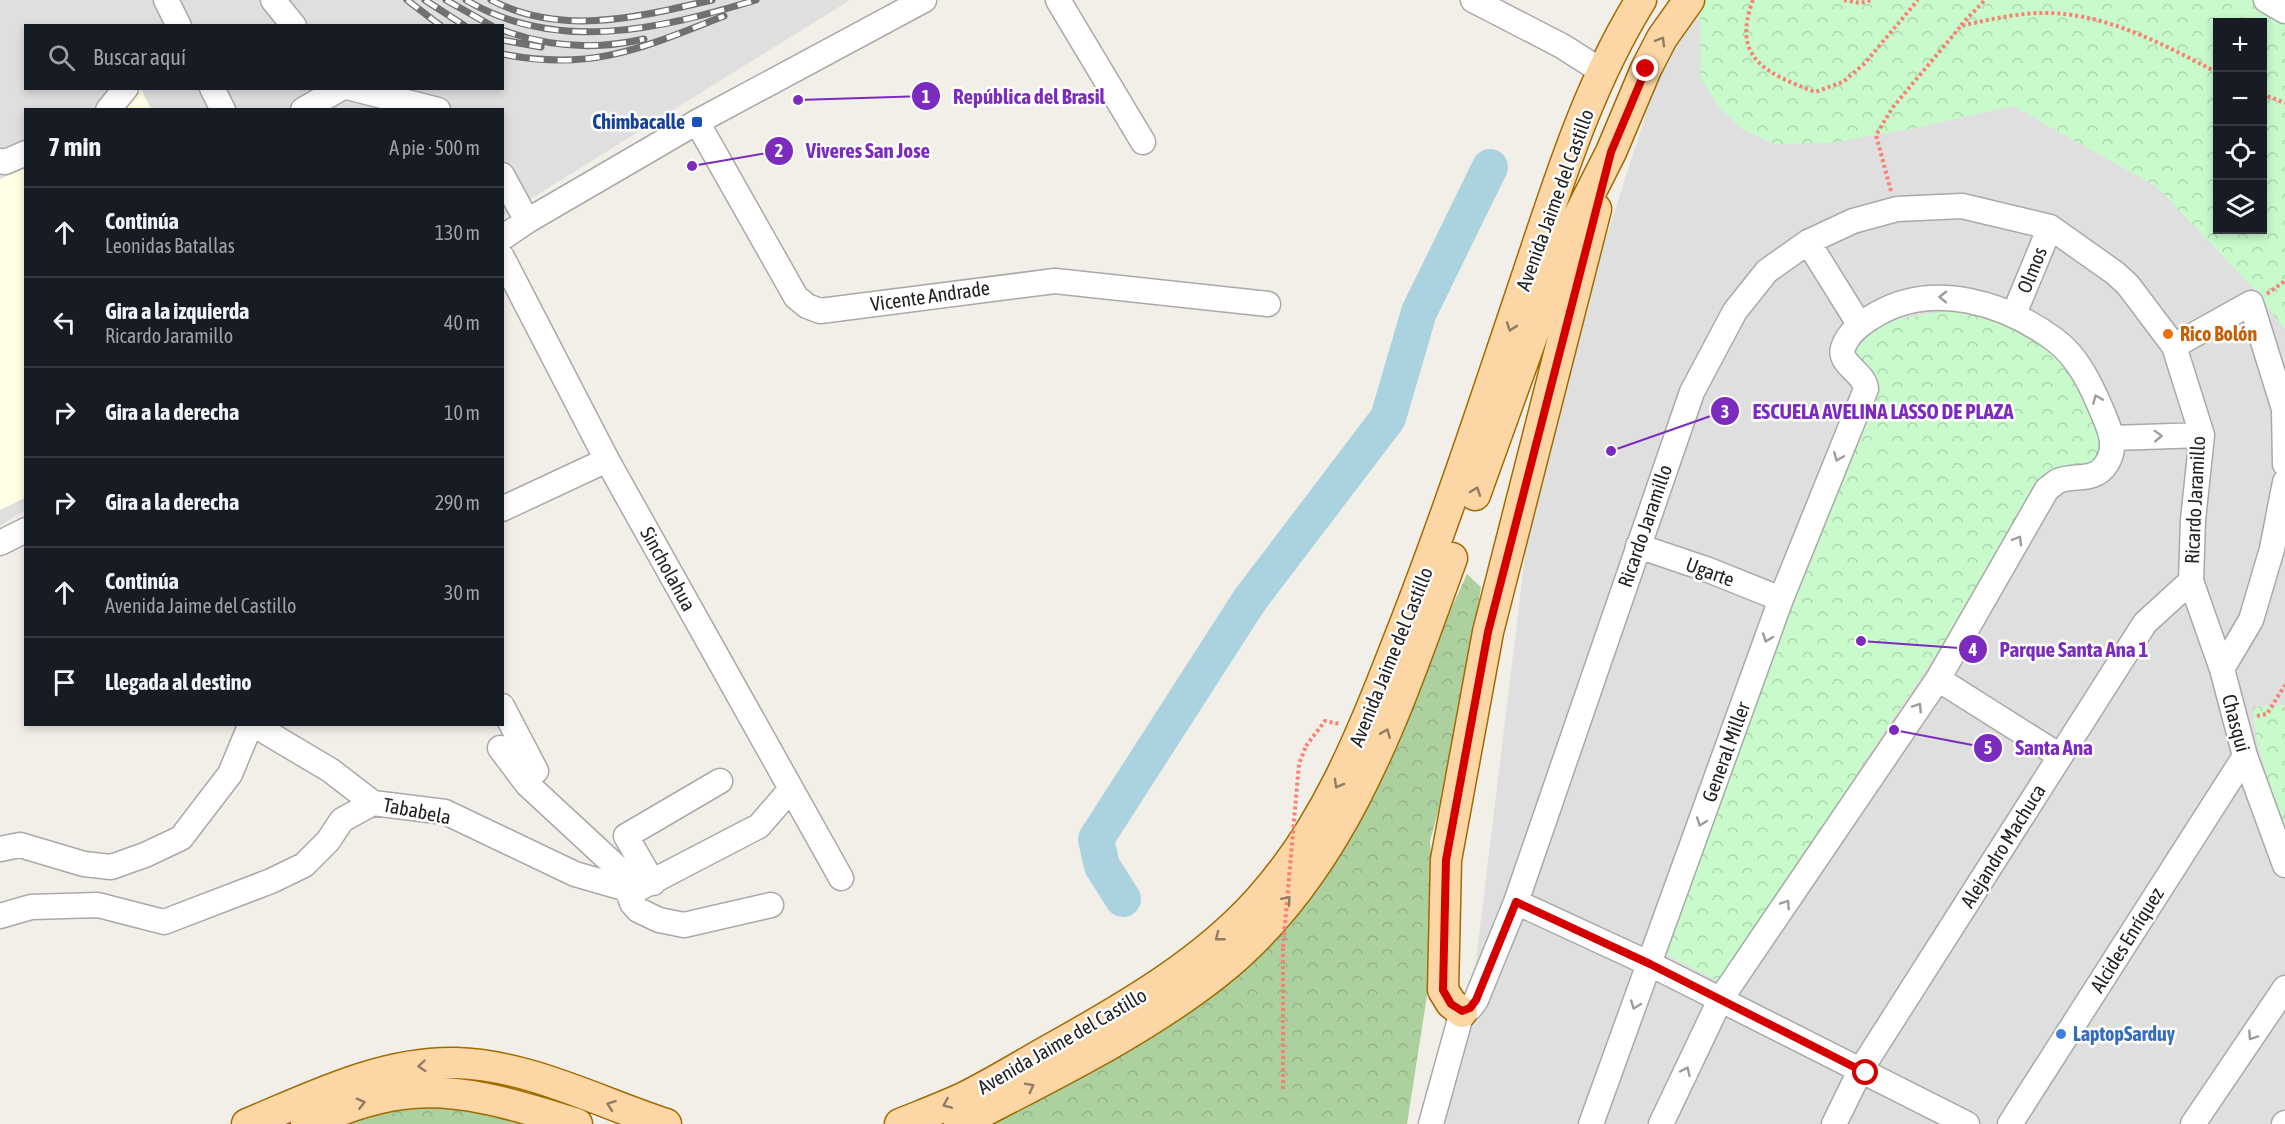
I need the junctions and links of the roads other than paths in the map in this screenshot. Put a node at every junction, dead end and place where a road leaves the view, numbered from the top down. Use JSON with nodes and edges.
{"nodes":[{"id":1,"x":166,"y":0,"type":"edge"},
{"id":2,"x":273,"y":0,"type":"edge"},
{"id":3,"x":924,"y":0,"type":"edge"},
{"id":4,"x":1058,"y":0,"type":"edge"},
{"id":5,"x":1473,"y":0,"type":"edge"},
{"id":6,"x":1641,"y":0,"type":"edge"},
{"id":7,"x":1689,"y":0,"type":"edge"},
{"id":8,"x":2266,"y":0,"type":"edge"},
{"id":9,"x":2285,"y":11,"type":"edge"},
{"id":10,"x":178,"y":24,"type":"edge"},
{"id":11,"x":292,"y":24,"type":"edge"},
{"id":12,"x":1603,"y":72,"type":"junction"},
{"id":13,"x":124,"y":90,"type":"edge"},
{"id":14,"x":213,"y":90,"type":"edge"},
{"id":15,"x":338,"y":90,"type":"edge"},
{"id":16,"x":359,"y":90,"type":"edge"},
{"id":17,"x":110,"y":108,"type":"edge"},
{"id":18,"x":222,"y":108,"type":"edge"},
{"id":19,"x":306,"y":108,"type":"edge"},
{"id":20,"x":430,"y":108,"type":"edge"},
{"id":21,"x":697,"y":122,"type":"junction"},
{"id":22,"x":1143,"y":142,"type":"dead end"},
{"id":23,"x":1611,"y":152,"type":"junction"},
{"id":24,"x":24,"y":154,"type":"edge"},
{"id":25,"x":0,"y":161,"type":"edge"},
{"id":26,"x":504,"y":179,"type":"edge"},
{"id":27,"x":527,"y":221,"type":"junction"},
{"id":28,"x":2050,"y":227,"type":"junction"},
{"id":29,"x":504,"y":237,"type":"edge"},
{"id":30,"x":1808,"y":242,"type":"junction"},
{"id":31,"x":504,"y":261,"type":"edge"},
{"id":32,"x":1268,"y":304,"type":"dead end"},
{"id":33,"x":2014,"y":314,"type":"junction"},
{"id":34,"x":1860,"y":324,"type":"junction"},
{"id":35,"x":2174,"y":346,"type":"junction"},
{"id":36,"x":2202,"y":435,"type":"junction"},
{"id":37,"x":2113,"y":438,"type":"junction"},
{"id":38,"x":607,"y":460,"type":"junction"},
{"id":39,"x":2285,"y":464,"type":"edge"},
{"id":40,"x":2285,"y":482,"type":"edge"},
{"id":41,"x":504,"y":508,"type":"edge"},
{"id":42,"x":24,"y":531,"type":"edge"},
{"id":43,"x":0,"y":543,"type":"edge"},
{"id":44,"x":1638,"y":546,"type":"junction"},
{"id":45,"x":2191,"y":581,"type":"junction"},
{"id":46,"x":1780,"y":599,"type":"junction"},
{"id":47,"x":2222,"y":669,"type":"junction"},
{"id":48,"x":1938,"y":678,"type":"junction"},
{"id":49,"x":504,"y":710,"type":"edge"},
{"id":50,"x":500,"y":748,"type":"dead end"},
{"id":51,"x":2060,"y":756,"type":"junction"},
{"id":52,"x":2245,"y":756,"type":"junction"},
{"id":53,"x":536,"y":771,"type":"dead end"},
{"id":54,"x":720,"y":781,"type":"dead end"},
{"id":55,"x":791,"y":789,"type":"junction"},
{"id":56,"x":374,"y":803,"type":"junction"},
{"id":57,"x":0,"y":849,"type":"edge"},
{"id":58,"x":2285,"y":865,"type":"edge"},
{"id":59,"x":841,"y":878,"type":"dead end"},
{"id":60,"x":653,"y":883,"type":"junction"},
{"id":61,"x":628,"y":891,"type":"junction"},
{"id":62,"x":1516,"y":902,"type":"junction"},
{"id":63,"x":771,"y":905,"type":"dead end"},
{"id":64,"x":0,"y":916,"type":"edge"},
{"id":65,"x":1650,"y":964,"type":"junction"},
{"id":66,"x":2285,"y":988,"type":"edge"},
{"id":67,"x":1720,"y":1000,"type":"junction"},
{"id":68,"x":1462,"y":1011,"type":"junction"},
{"id":69,"x":1860,"y":1071,"type":"junction"},
{"id":70,"x":247,"y":1124,"type":"edge"},
{"id":71,"x":306,"y":1124,"type":"edge"},
{"id":72,"x":577,"y":1124,"type":"edge"},
{"id":73,"x":666,"y":1124,"type":"edge"},
{"id":74,"x":900,"y":1124,"type":"edge"},
{"id":75,"x":959,"y":1124,"type":"edge"},
{"id":76,"x":1431,"y":1124,"type":"edge"},
{"id":77,"x":1591,"y":1124,"type":"edge"},
{"id":78,"x":1661,"y":1124,"type":"edge"},
{"id":79,"x":1834,"y":1124,"type":"edge"},
{"id":80,"x":1967,"y":1124,"type":"edge"},
{"id":81,"x":2010,"y":1124,"type":"edge"},
{"id":82,"x":2193,"y":1124,"type":"edge"}],
"edges":[{"from":1,"to":10,"type":"street"},
{"from":2,"to":11,"type":"street"},
{"from":3,"to":21,"type":"street"},
{"from":4,"to":22,"type":"street"},
{"from":5,"to":12,"type":"street"},
{"from":6,"to":12,"type":"main road","name":"Avenida Jaime del Castillo"},
{"from":23,"to":7,"type":"main road","name":"Avenida Jaime del Castillo","one_way":true},
{"from":8,"to":9,"type":"street"},
{"from":12,"to":74,"type":"main road","name":"Avenida Jaime del Castillo","one_way":true},
{"from":13,"to":17,"type":"street"},
{"from":14,"to":18,"type":"street"},
{"from":15,"to":19,"type":"street"},
{"from":16,"to":20,"type":"street"},
{"from":21,"to":27,"type":"street"},
{"from":21,"to":32,"type":"street","name":"Vicente Andrade"},
{"from":23,"to":68,"type":"main road"},
{"from":75,"to":23,"type":"main road","name":"Avenida Jaime del Castillo","one_way":true},
{"from":24,"to":25,"type":"street"},
{"from":26,"to":27,"type":"street"},
{"from":27,"to":29,"type":"street"},
{"from":28,"to":30,"type":"street","name":"Ricardo Jaramillo"},
{"from":28,"to":33,"type":"street","name":"Olmos"},
{"from":28,"to":35,"type":"street","name":"Ricardo Jaramillo"},
{"from":30,"to":34,"type":"street"},
{"from":30,"to":44,"type":"street","name":"Ricardo Jaramillo"},
{"from":31,"to":38,"type":"street","name":"Sincholahua"},
{"from":33,"to":34,"type":"street","one_way":true},
{"from":37,"to":33,"type":"street","one_way":true},
{"from":34,"to":46,"type":"street","name":"General Miller","one_way":true},
{"from":35,"to":36,"type":"street","name":"Ricardo Jaramillo"},
{"from":35,"to":39,"type":"street"},
{"from":37,"to":36,"type":"street","one_way":true},
{"from":36,"to":45,"type":"street","name":"Ricardo Jaramillo"},
{"from":48,"to":37,"type":"street","one_way":true},
{"from":38,"to":41,"type":"street"},
{"from":38,"to":55,"type":"street","name":"Sincholahua"},
{"from":40,"to":47,"type":"street"},
{"from":42,"to":43,"type":"street"},
{"from":44,"to":46,"type":"street","name":"Ugarte"},
{"from":44,"to":62,"type":"street","name":"Ricardo Jaramillo"},
{"from":45,"to":47,"type":"street","name":"Chasqui"},
{"from":45,"to":51,"type":"street","name":"Alejandro Machuca"},
{"from":46,"to":65,"type":"street","name":"General Miller","one_way":true},
{"from":47,"to":52,"type":"street","name":"Chasqui"},
{"from":48,"to":51,"type":"street"},
{"from":67,"to":48,"type":"street","one_way":true},
{"from":49,"to":53,"type":"street"},
{"from":50,"to":61,"type":"street"},
{"from":51,"to":69,"type":"street","name":"Alejandro Machuca"},
{"from":52,"to":58,"type":"street","name":"Chasqui"},
{"from":52,"to":81,"type":"street","name":"Alcides Enríquez"},
{"from":54,"to":60,"type":"street"},
{"from":55,"to":59,"type":"street","name":"Sincholahua"},
{"from":55,"to":60,"type":"street"},
{"from":56,"to":57,"type":"street"},
{"from":56,"to":61,"type":"street","name":"Tababela"},
{"from":56,"to":64,"type":"street","name":"Tababela"},
{"from":60,"to":61,"type":"street"},
{"from":61,"to":63,"type":"street"},
{"from":62,"to":65,"type":"street"},
{"from":62,"to":68,"type":"street","name":"Ricardo Jaramillo"},
{"from":65,"to":67,"type":"street"},
{"from":65,"to":77,"type":"street","name":"General Miller","one_way":true},
{"from":66,"to":82,"type":"street","one_way":true},
{"from":67,"to":69,"type":"street"},
{"from":78,"to":67,"type":"street","one_way":true},
{"from":68,"to":76,"type":"street","name":"Ricardo Jaramillo"},
{"from":69,"to":79,"type":"street","name":"Alejandro Machuca"},
{"from":69,"to":80,"type":"street"},
{"from":73,"to":70,"type":"main road","one_way":true},
{"from":71,"to":72,"type":"main road","one_way":true}]}
